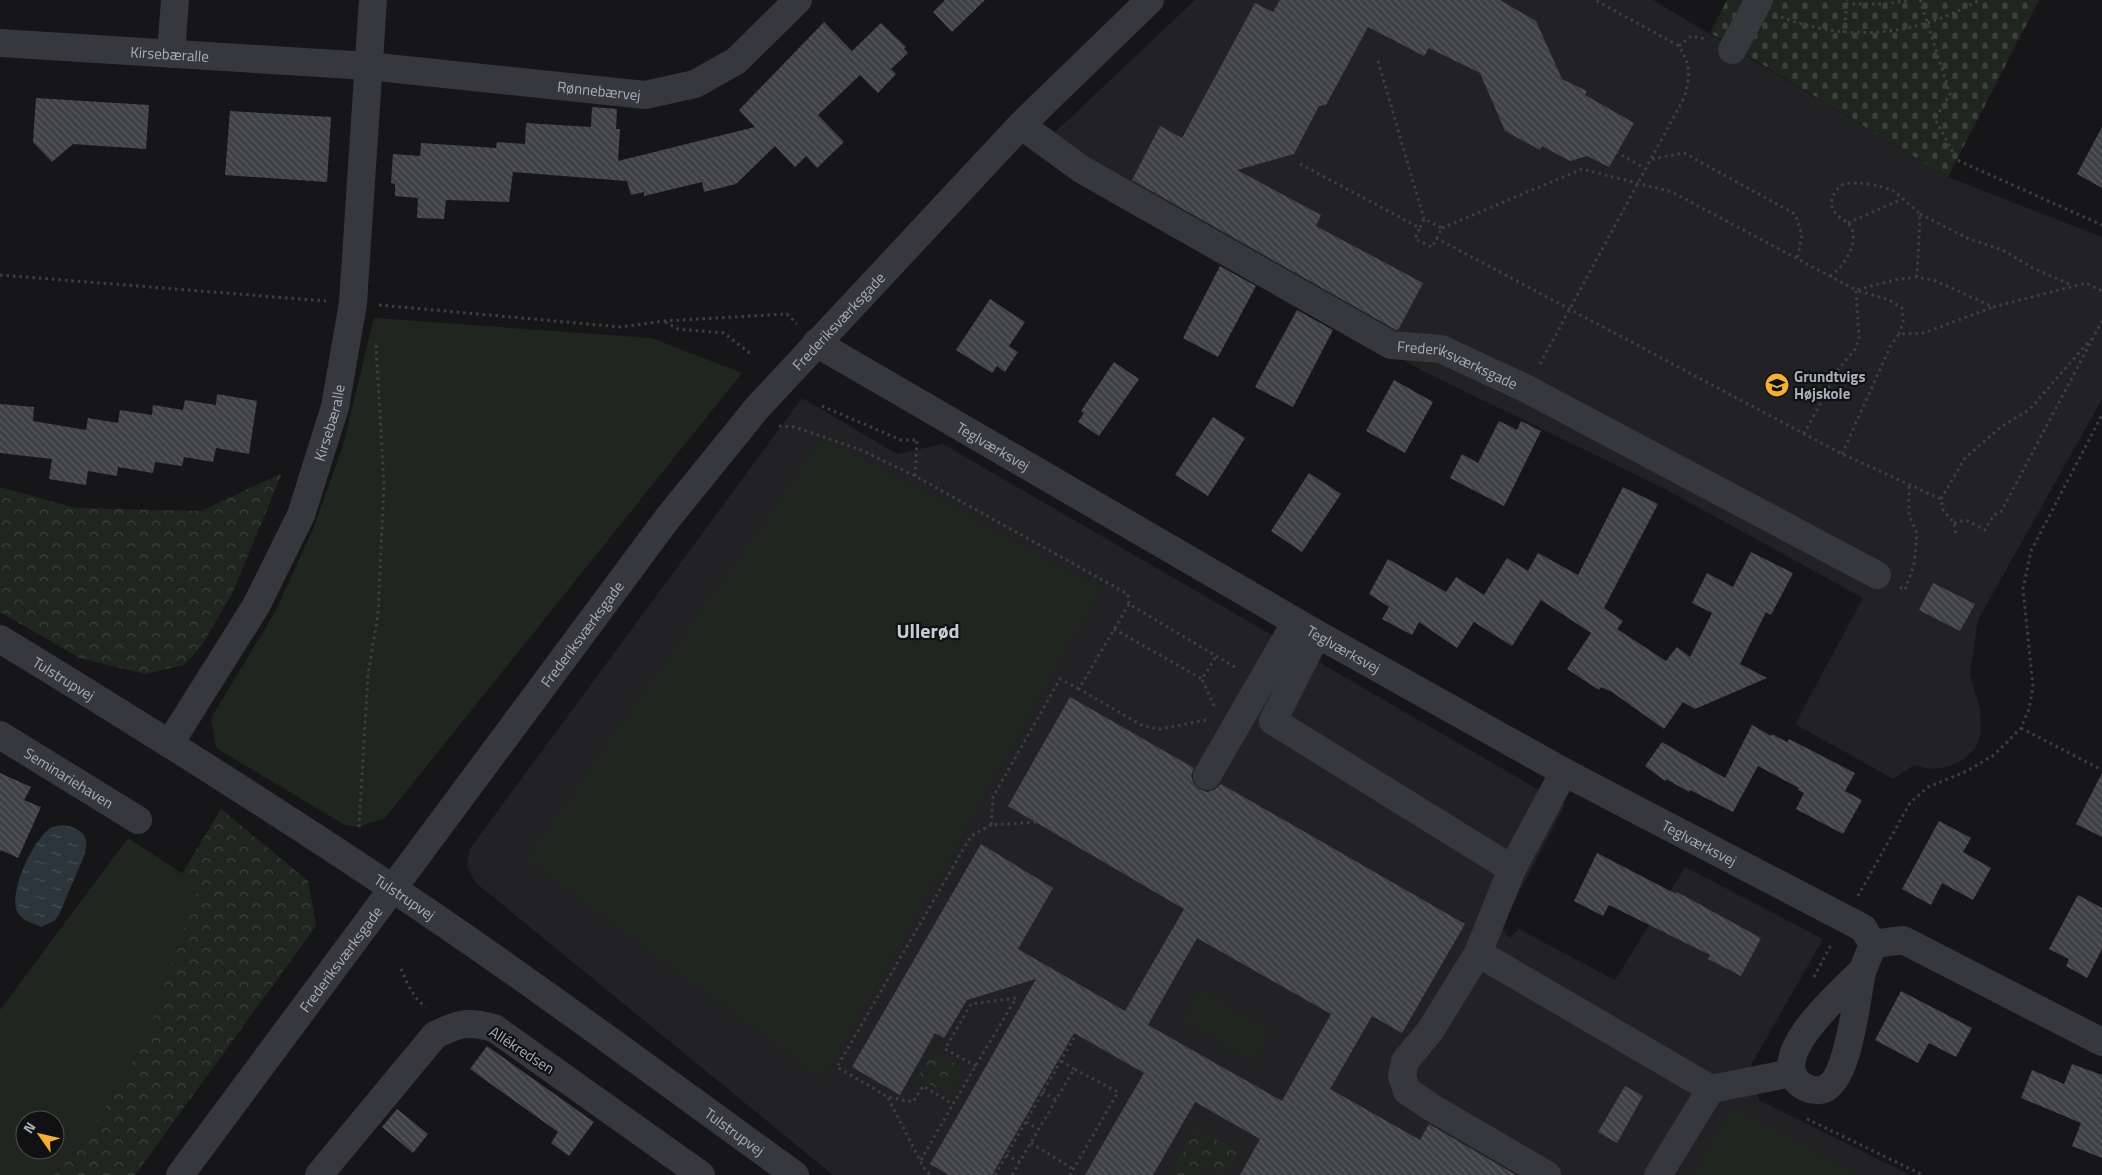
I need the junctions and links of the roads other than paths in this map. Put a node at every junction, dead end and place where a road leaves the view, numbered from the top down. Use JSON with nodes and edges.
{"nodes":[{"id":1,"x":175,"y":0,"type":"edge"},
{"id":2,"x":373,"y":0,"type":"edge"},
{"id":3,"x":798,"y":0,"type":"edge"},
{"id":4,"x":1150,"y":0,"type":"edge"},
{"id":5,"x":1758,"y":2,"type":"edge"},
{"id":6,"x":0,"y":43,"type":"edge"},
{"id":7,"x":1732,"y":50,"type":"dead end"},
{"id":8,"x":171,"y":54,"type":"junction"},
{"id":9,"x":368,"y":66,"type":"junction"},
{"id":10,"x":1021,"y":125,"type":"junction"},
{"id":11,"x":816,"y":343,"type":"junction"},
{"id":12,"x":1876,"y":575,"type":"road end"},
{"id":13,"x":1306,"y":628,"type":"junction"},
{"id":14,"x":0,"y":639,"type":"edge"},
{"id":15,"x":0,"y":735,"type":"edge"},
{"id":16,"x":170,"y":743,"type":"junction"},
{"id":17,"x":1564,"y":772,"type":"junction"},
{"id":18,"x":1207,"y":776,"type":"dead end"},
{"id":19,"x":138,"y":820,"type":"dead end"},
{"id":20,"x":1512,"y":870,"type":"junction"},
{"id":21,"x":394,"y":889,"type":"junction"},
{"id":22,"x":1874,"y":944,"type":"junction"},
{"id":23,"x":1478,"y":953,"type":"junction"},
{"id":24,"x":1863,"y":970,"type":"junction"},
{"id":25,"x":2102,"y":1042,"type":"edge"},
{"id":26,"x":1792,"y":1073,"type":"junction"},
{"id":27,"x":1711,"y":1089,"type":"junction"},
{"id":28,"x":180,"y":1175,"type":"edge"},
{"id":29,"x":319,"y":1175,"type":"edge"},
{"id":30,"x":701,"y":1175,"type":"edge"},
{"id":31,"x":795,"y":1175,"type":"edge"},
{"id":32,"x":1546,"y":1175,"type":"edge"},
{"id":33,"x":1658,"y":1175,"type":"edge"}],
"edges":[{"from":1,"to":8,"type":"street"},
{"from":2,"to":9,"type":"street","name":"Kirsebæralle"},
{"from":3,"to":9,"type":"street","name":"Rønnebærvej"},
{"from":4,"to":10,"type":"street","name":"Frederiksværksgade"},
{"from":5,"to":7,"type":"street"},
{"from":6,"to":8,"type":"street","name":"Kirsebæralle"},
{"from":8,"to":9,"type":"street","name":"Kirsebæralle"},
{"from":9,"to":16,"type":"street","name":"Kirsebæralle"},
{"from":10,"to":11,"type":"street","name":"Frederiksværksgade"},
{"from":10,"to":12,"type":"street","name":"Frederiksværksgade"},
{"from":11,"to":13,"type":"street","name":"Teglværksvej"},
{"from":11,"to":21,"type":"street","name":"Frederiksværksgade"},
{"from":13,"to":17,"type":"street","name":"Teglværksvej"},
{"from":13,"to":18,"type":"street"},
{"from":13,"to":20,"type":"street"},
{"from":14,"to":16,"type":"street","name":"Tulstrupvej"},
{"from":15,"to":19,"type":"street","name":"Seminariehaven"},
{"from":16,"to":21,"type":"street","name":"Tulstrupvej"},
{"from":17,"to":20,"type":"street"},
{"from":17,"to":22,"type":"street","name":"Teglværksvej"},
{"from":20,"to":23,"type":"street"},
{"from":21,"to":28,"type":"street","name":"Frederiksværksgade"},
{"from":21,"to":31,"type":"street","name":"Tulstrupvej"},
{"from":22,"to":24,"type":"street"},
{"from":22,"to":25,"type":"street"},
{"from":23,"to":27,"type":"street"},
{"from":23,"to":32,"type":"street"},
{"from":24,"to":26,"type":"street"},
{"from":24,"to":26,"type":"street"},
{"from":26,"to":27,"type":"street"},
{"from":27,"to":33,"type":"street"},
{"from":29,"to":30,"type":"street","name":"Allékredsen"}]}
